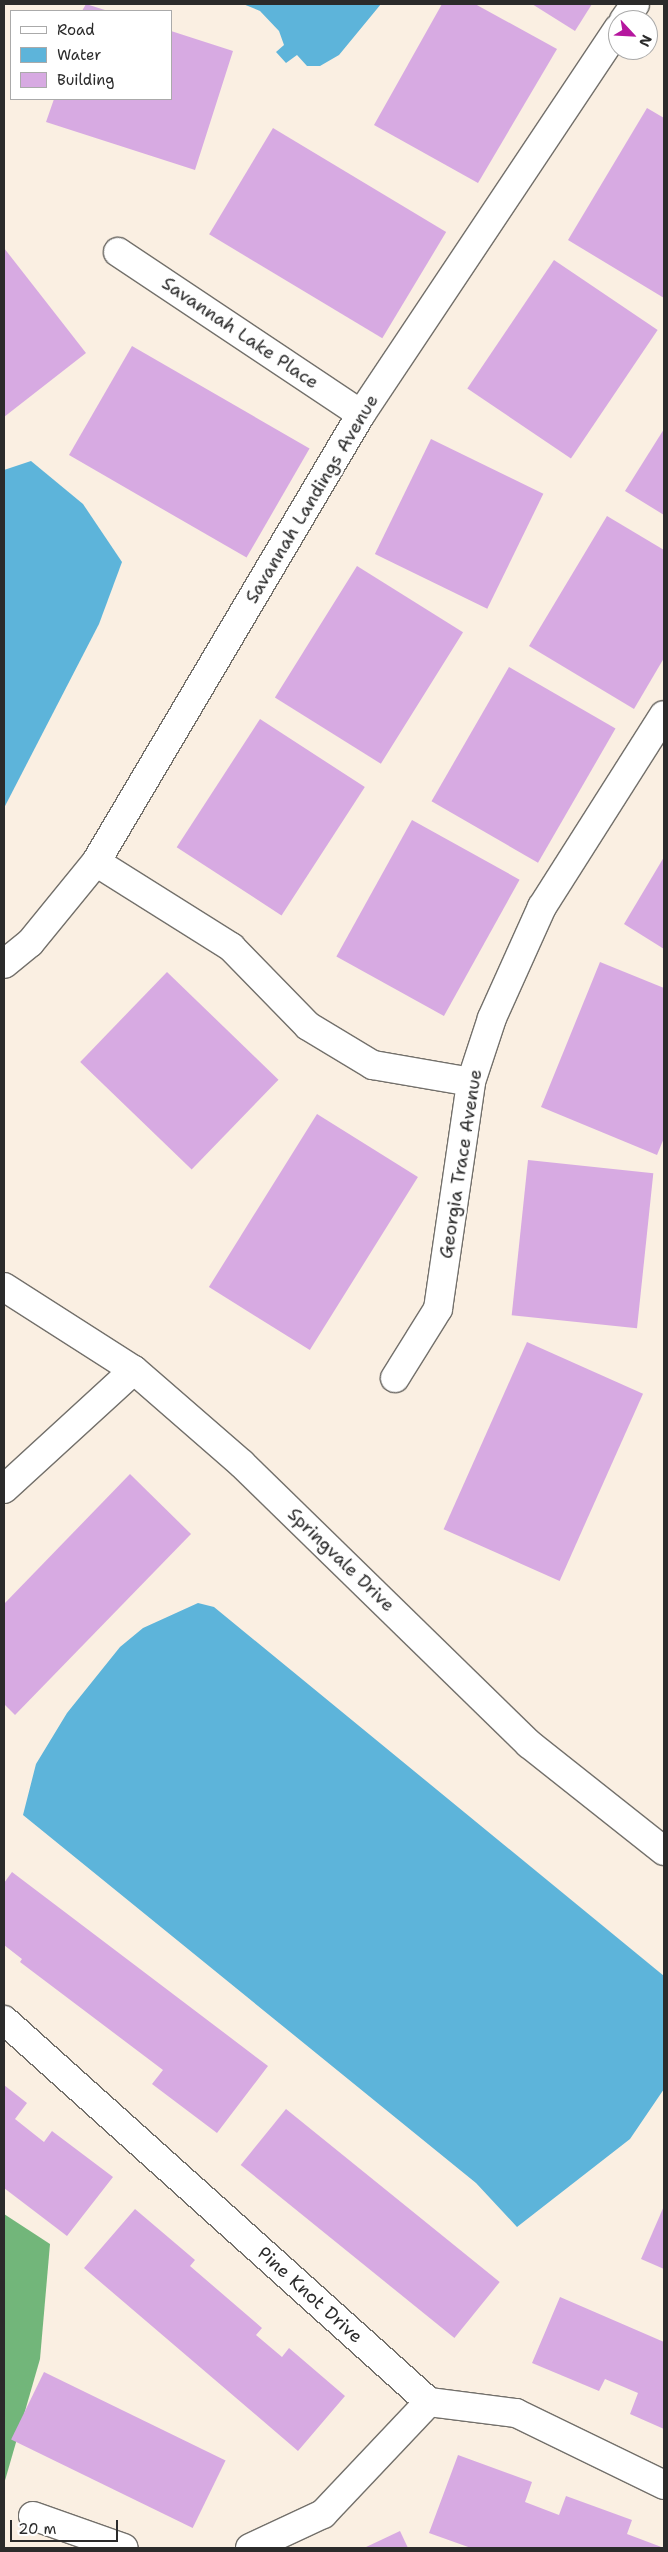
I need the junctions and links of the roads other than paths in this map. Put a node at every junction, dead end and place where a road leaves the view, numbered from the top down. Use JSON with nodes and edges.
{"nodes":[{"id":1,"x":608,"y":44,"type":"edge"},
{"id":2,"x":118,"y":252,"type":"dead end"},
{"id":3,"x":361,"y":414,"type":"junction"},
{"id":4,"x":664,"y":715,"type":"edge"},
{"id":5,"x":96,"y":862,"type":"junction"},
{"id":6,"x":4,"y":964,"type":"edge"},
{"id":7,"x":471,"y":1082,"type":"junction"},
{"id":8,"x":4,"y":1287,"type":"edge"},
{"id":9,"x":134,"y":1370,"type":"junction"},
{"id":10,"x":395,"y":1378,"type":"dead end"},
{"id":11,"x":4,"y":1489,"type":"edge"},
{"id":12,"x":664,"y":1851,"type":"edge"},
{"id":13,"x":4,"y":2020,"type":"edge"},
{"id":14,"x":430,"y":2402,"type":"junction"},
{"id":15,"x":664,"y":2485,"type":"edge"},
{"id":16,"x":33,"y":2516,"type":"dead end"},
{"id":17,"x":124,"y":2548,"type":"edge"},
{"id":18,"x":250,"y":2548,"type":"edge"}],
"edges":[{"from":1,"to":3,"type":"street","name":"Savannah Landings Avenue"},
{"from":2,"to":3,"type":"street","name":"Savannah Lake Place"},
{"from":3,"to":5,"type":"street","name":"Savannah Landings Avenue"},
{"from":4,"to":7,"type":"street","name":"Georgia Trace Avenue"},
{"from":5,"to":6,"type":"street","name":"Savannah Landings Avenue"},
{"from":5,"to":7,"type":"street"},
{"from":7,"to":10,"type":"street","name":"Georgia Trace Avenue"},
{"from":8,"to":9,"type":"street","name":"Springvale Drive"},
{"from":9,"to":11,"type":"street"},
{"from":9,"to":12,"type":"street","name":"Springvale Drive"},
{"from":13,"to":14,"type":"street","name":"Pine Knot Drive"},
{"from":14,"to":15,"type":"street"},
{"from":14,"to":18,"type":"street"},
{"from":16,"to":17,"type":"street"}]}
